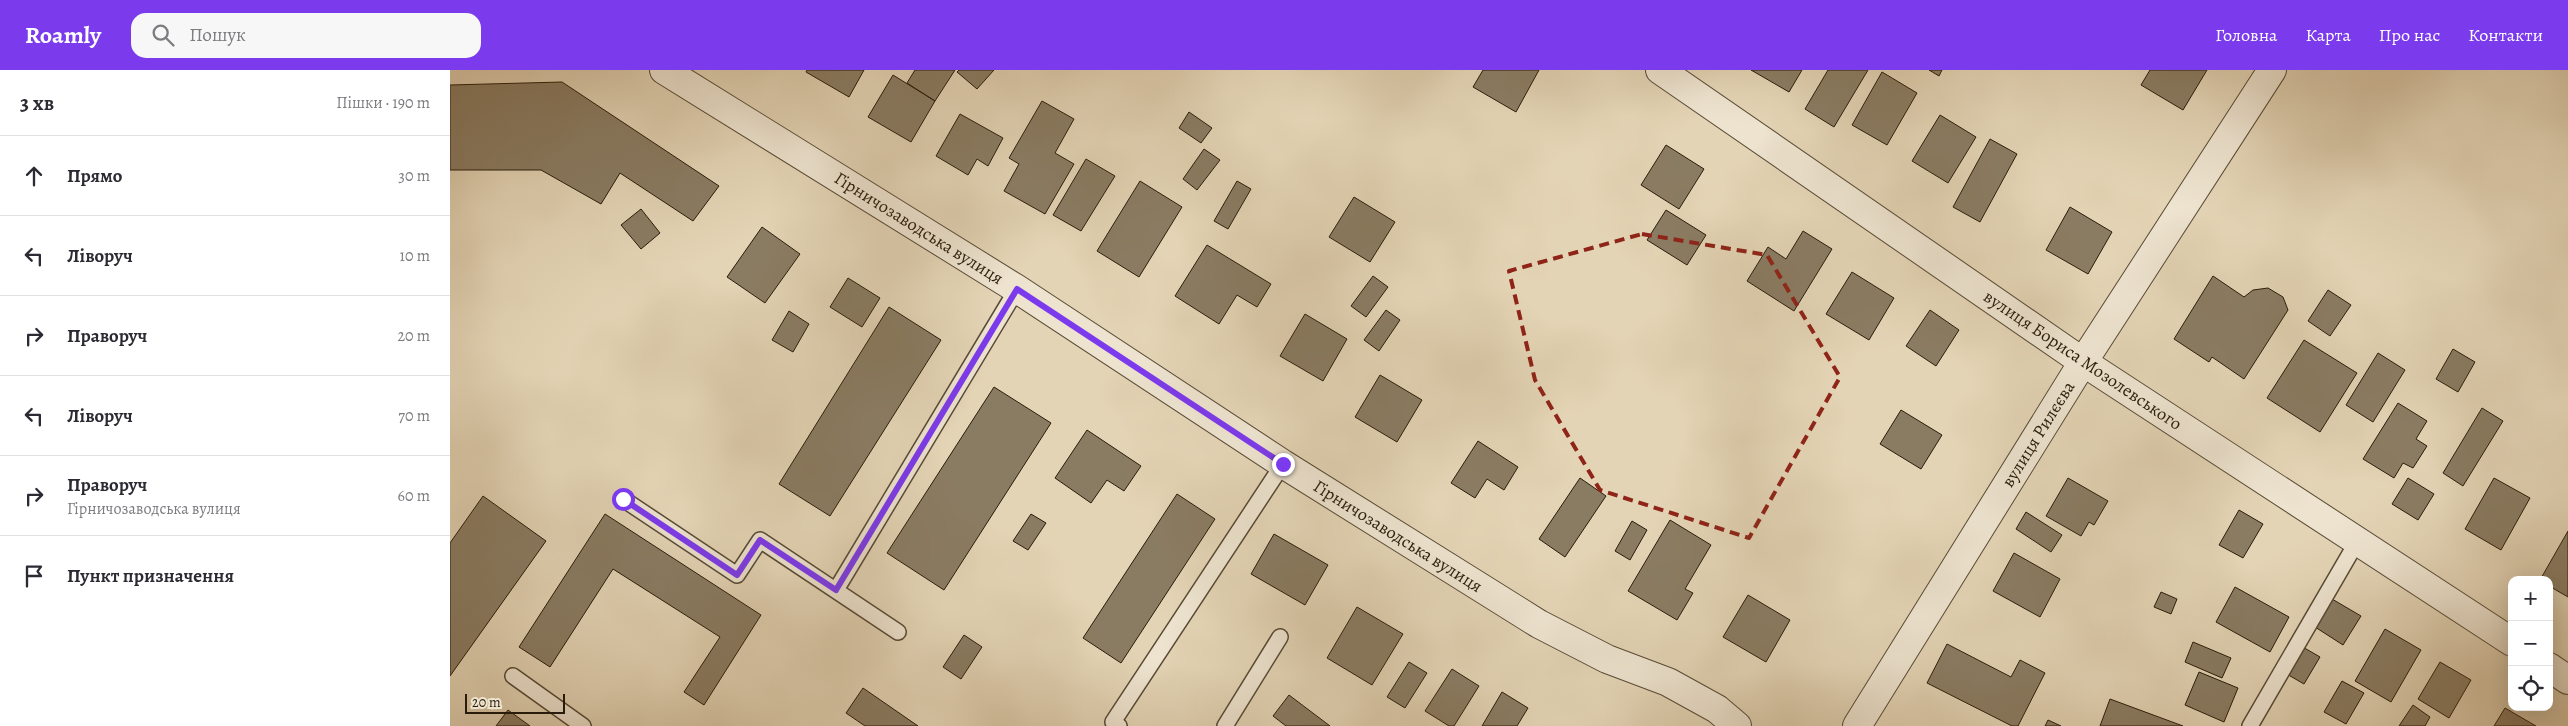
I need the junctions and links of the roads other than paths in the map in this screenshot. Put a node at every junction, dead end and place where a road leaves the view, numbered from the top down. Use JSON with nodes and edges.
{"nodes":[{"id":1,"x":664,"y":70,"type":"edge"},
{"id":2,"x":1660,"y":70,"type":"edge"},
{"id":3,"x":2272,"y":70,"type":"edge"},
{"id":4,"x":1017,"y":289,"type":"junction"},
{"id":5,"x":2083,"y":362,"type":"junction"},
{"id":6,"x":1283,"y":464,"type":"junction"},
{"id":7,"x":623,"y":499,"type":"dead end"},
{"id":8,"x":2358,"y":540,"type":"junction"},
{"id":9,"x":836,"y":590,"type":"junction"},
{"id":10,"x":898,"y":632,"type":"dead end"},
{"id":11,"x":1280,"y":637,"type":"dead end"},
{"id":12,"x":2508,"y":639,"type":"edge"},
{"id":13,"x":2553,"y":670,"type":"edge"},
{"id":14,"x":512,"y":676,"type":"dead end"},
{"id":15,"x":2568,"y":680,"type":"edge"},
{"id":16,"x":583,"y":726,"type":"edge"},
{"id":17,"x":1119,"y":726,"type":"edge"},
{"id":18,"x":1225,"y":726,"type":"edge"},
{"id":19,"x":1737,"y":726,"type":"edge"},
{"id":20,"x":1857,"y":726,"type":"edge"},
{"id":21,"x":2250,"y":726,"type":"edge"}],
"edges":[{"from":1,"to":4,"type":"street","name":"Гірничозаводська вулиця"},
{"from":2,"to":5,"type":"street","name":"вулиця Бориса Мозолевського"},
{"from":3,"to":5,"type":"street","name":"вулиця Рилєєва"},
{"from":4,"to":6,"type":"street","name":"Гірничозаводська вулиця"},
{"from":4,"to":9,"type":"lane"},
{"from":5,"to":8,"type":"street","name":"вулиця Бориса Мозолевського"},
{"from":5,"to":20,"type":"street","name":"вулиця Рилєєва"},
{"from":6,"to":17,"type":"lane"},
{"from":6,"to":19,"type":"street","name":"Гірничозаводська вулиця"},
{"from":7,"to":9,"type":"lane"},
{"from":8,"to":12,"type":"street","name":"вулиця Бориса Мозолевського"},
{"from":8,"to":21,"type":"lane"},
{"from":9,"to":10,"type":"lane"},
{"from":11,"to":18,"type":"lane"},
{"from":13,"to":15,"type":"street"},
{"from":14,"to":16,"type":"lane"}]}
